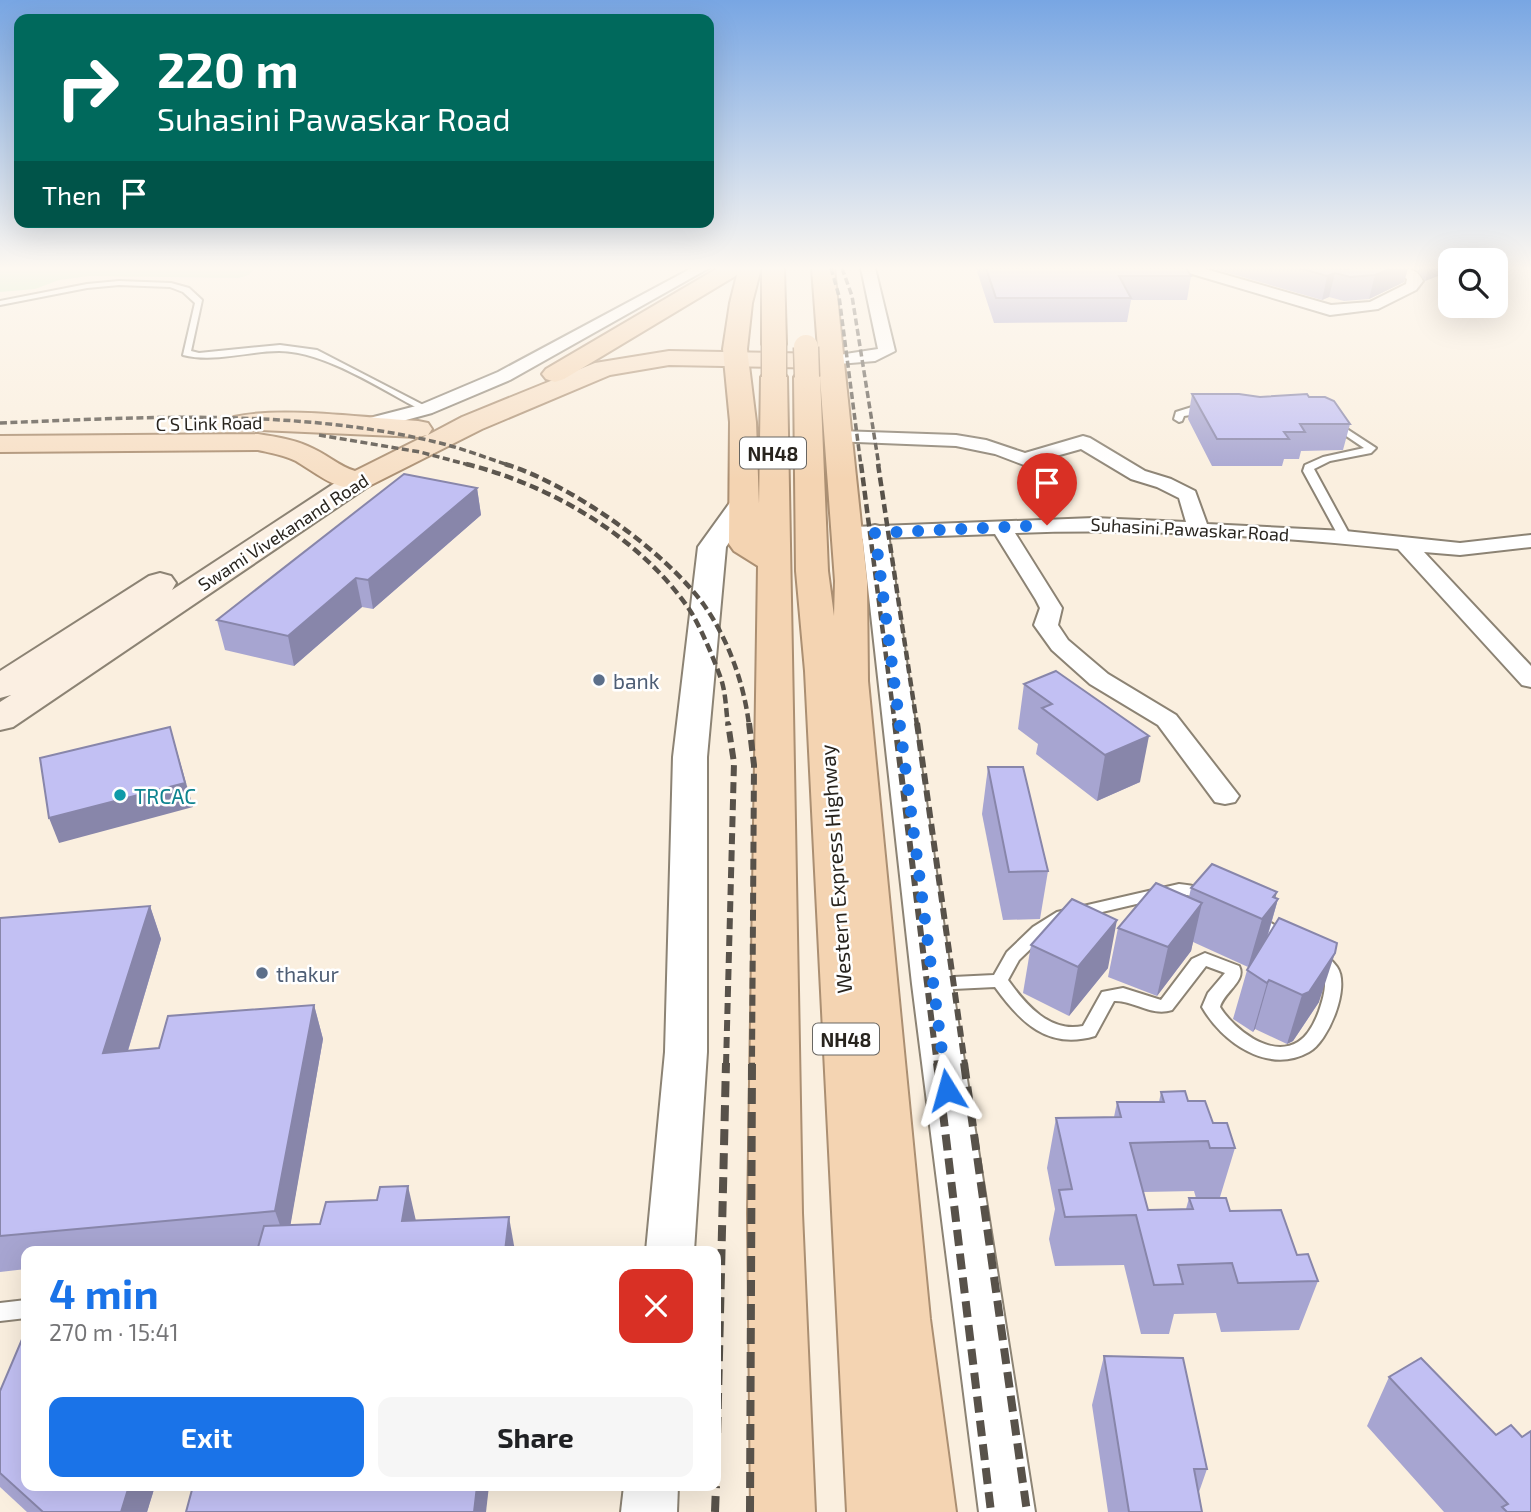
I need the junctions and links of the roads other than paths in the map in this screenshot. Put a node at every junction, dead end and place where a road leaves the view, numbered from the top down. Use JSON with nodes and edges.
{"nodes":[{"id":1,"x":190,"y":339,"type":"edge"},
{"id":2,"x":573,"y":339,"type":"edge"},
{"id":3,"x":615,"y":339,"type":"edge"},
{"id":4,"x":737,"y":339,"type":"edge"},
{"id":5,"x":774,"y":339,"type":"edge"},
{"id":6,"x":819,"y":339,"type":"edge"},
{"id":7,"x":823,"y":339,"type":"edge"},
{"id":8,"x":884,"y":339,"type":"edge"},
{"id":9,"x":823,"y":354,"type":"junction"},
{"id":10,"x":735,"y":355,"type":"junction"},
{"id":11,"x":555,"y":374,"type":"junction"},
{"id":12,"x":1218,"y":412,"type":"edge"},
{"id":13,"x":422,"y":419,"type":"junction"},
{"id":14,"x":1179,"y":419,"type":"dead end"},
{"id":15,"x":1326,"y":419,"type":"edge"},
{"id":16,"x":282,"y":422,"type":"junction"},
{"id":17,"x":0,"y":426,"type":"edge"},
{"id":18,"x":839,"y":437,"type":"junction"},
{"id":19,"x":258,"y":442,"type":"junction"},
{"id":20,"x":0,"y":444,"type":"edge"},
{"id":21,"x":344,"y":477,"type":"junction"},
{"id":22,"x":743,"y":502,"type":"junction"},
{"id":23,"x":1000,"y":526,"type":"junction"},
{"id":24,"x":1198,"y":528,"type":"junction"},
{"id":25,"x":1345,"y":537,"type":"junction"},
{"id":26,"x":1531,"y":541,"type":"edge"},
{"id":27,"x":827,"y":544,"type":"junction"},
{"id":28,"x":1405,"y":544,"type":"junction"},
{"id":29,"x":1531,"y":680,"type":"edge"},
{"id":30,"x":0,"y":687,"type":"edge"},
{"id":31,"x":0,"y":719,"type":"edge"},
{"id":32,"x":1225,"y":796,"type":"dead end"},
{"id":33,"x":999,"y":981,"type":"junction"},
{"id":34,"x":932,"y":984,"type":"junction"},
{"id":35,"x":670,"y":1246,"type":"edge"},
{"id":36,"x":21,"y":1309,"type":"edge"},
{"id":37,"x":0,"y":1312,"type":"edge"},
{"id":38,"x":651,"y":1491,"type":"edge"},
{"id":39,"x":778,"y":1497,"type":"edge"},
{"id":40,"x":891,"y":1511,"type":"edge"},
{"id":41,"x":649,"y":1512,"type":"edge"},
{"id":42,"x":1007,"y":1512,"type":"edge"}],
"edges":[{"from":1,"to":13,"type":"lane"},
{"from":2,"to":13,"type":"street"},
{"from":3,"to":11,"type":"highway"},
{"from":4,"to":10,"type":"highway"},
{"from":5,"to":27,"type":"highway","name":"Western Express Highway","number":"NH48","bridge":true},
{"from":6,"to":9,"type":"highway","name":"Western Express Highway","number":"NH48"},
{"from":7,"to":9,"type":"highway"},
{"from":8,"to":9,"type":"street"},
{"from":9,"to":10,"type":"main road","name":"Swami Vivekanand Road"},
{"from":9,"to":18,"type":"highway"},
{"from":9,"to":27,"type":"highway","name":"Western Express Highway","number":"NH48","bridge":true},
{"from":10,"to":11,"type":"main road","name":"Swami Vivekanand Road"},
{"from":10,"to":21,"type":"main road","name":"Swami Vivekanand Road"},
{"from":10,"to":22,"type":"highway"},
{"from":11,"to":13,"type":"main road","name":"Swami Vivekanand Road"},
{"from":12,"to":14,"type":"lane"},
{"from":13,"to":16,"type":"main road","name":"C S Link Road"},
{"from":13,"to":21,"type":"main road","name":"Swami Vivekanand Road"},
{"from":15,"to":25,"type":"lane"},
{"from":16,"to":17,"type":"main road","name":"C S Link Road"},
{"from":16,"to":19,"type":"main road"},
{"from":18,"to":24,"type":"street"},
{"from":18,"to":27,"type":"highway"},
{"from":19,"to":20,"type":"main road","name":"C S Link Road"},
{"from":19,"to":21,"type":"main road","name":"C S Link Road"},
{"from":21,"to":30,"type":"main road","name":"Swami Vivekanand Road"},
{"from":21,"to":31,"type":"main road","name":"Swami Vivekanand Road"},
{"from":22,"to":27,"type":"highway"},
{"from":22,"to":35,"type":"street"},
{"from":23,"to":24,"type":"street","name":"Suhasini Pawaskar Road"},
{"from":23,"to":27,"type":"street","name":"Suhasini Pawaskar Road"},
{"from":23,"to":32,"type":"street"},
{"from":24,"to":25,"type":"street","name":"Suhasini Pawaskar Road"},
{"from":25,"to":28,"type":"street","name":"Suhasini Pawaskar Road"},
{"from":26,"to":28,"type":"street","name":"Suhasini Pawaskar Road"},
{"from":27,"to":34,"type":"street"},
{"from":27,"to":39,"type":"highway","name":"Western Express Highway","number":"NH48"},
{"from":27,"to":40,"type":"highway","name":"Western Express Highway","number":"NH48"},
{"from":28,"to":29,"type":"street"},
{"from":33,"to":33,"type":"lane"},
{"from":33,"to":34,"type":"lane"},
{"from":34,"to":42,"type":"street"},
{"from":36,"to":37,"type":"lane"},
{"from":38,"to":41,"type":"street"}]}
